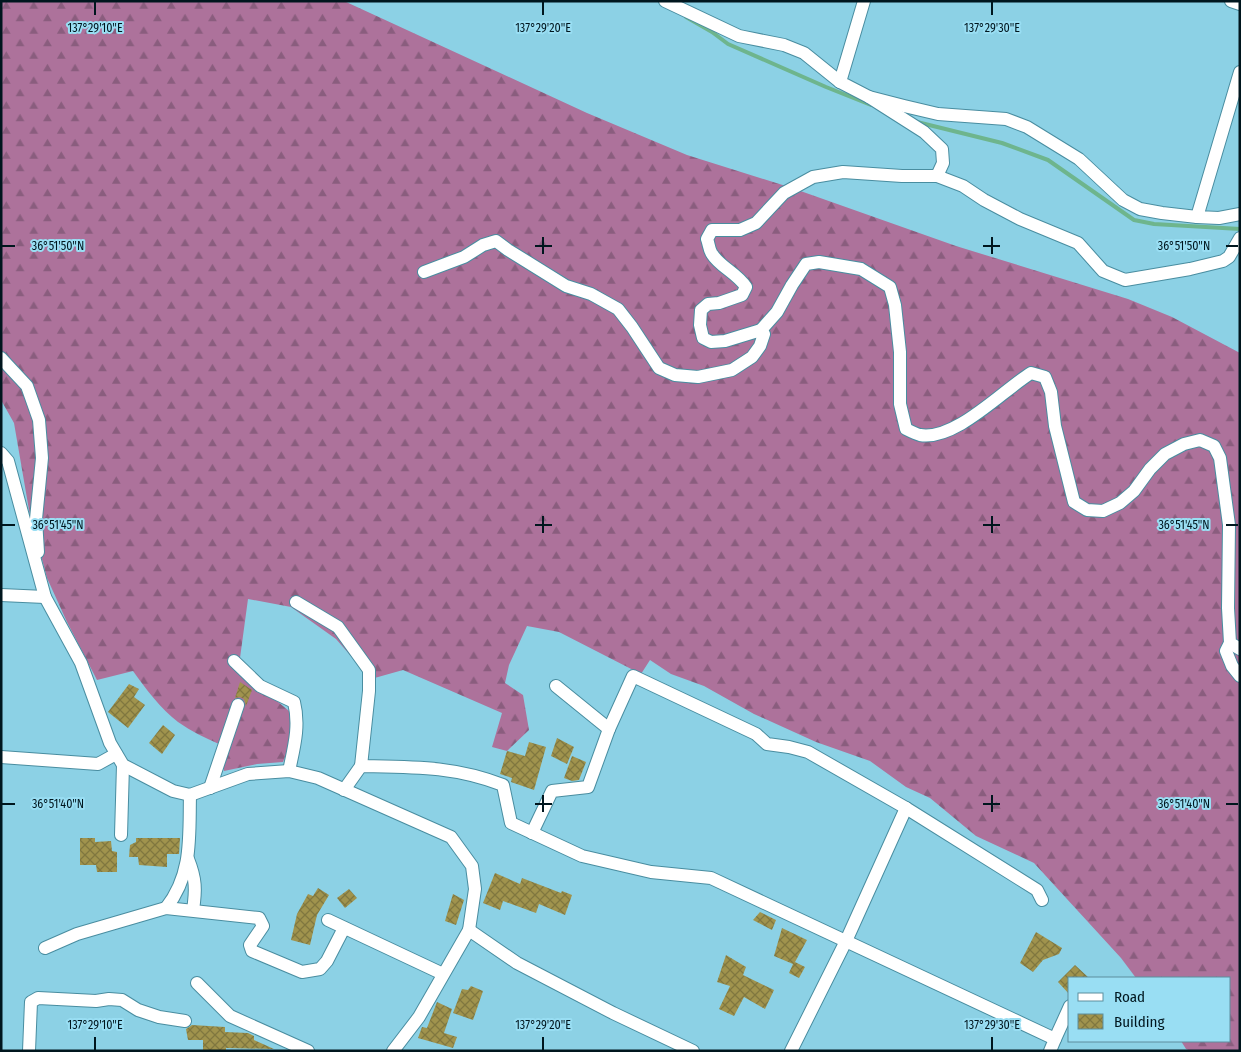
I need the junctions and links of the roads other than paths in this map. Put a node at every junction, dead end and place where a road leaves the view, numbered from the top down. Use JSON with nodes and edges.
{"nodes":[{"id":1,"x":665,"y":1,"type":"edge"},
{"id":2,"x":864,"y":1,"type":"edge"},
{"id":3,"x":1231,"y":1,"type":"edge"},
{"id":4,"x":1240,"y":4,"type":"edge"},
{"id":5,"x":1240,"y":72,"type":"edge"},
{"id":6,"x":840,"y":82,"type":"junction"},
{"id":7,"x":869,"y":97,"type":"junction"},
{"id":8,"x":937,"y":176,"type":"junction"},
{"id":9,"x":1240,"y":214,"type":"edge"},
{"id":10,"x":1196,"y":217,"type":"junction"},
{"id":11,"x":1240,"y":238,"type":"edge"},
{"id":12,"x":424,"y":272,"type":"dead end"},
{"id":13,"x":761,"y":330,"type":"junction"},
{"id":14,"x":1,"y":358,"type":"edge"},
{"id":15,"x":1,"y":453,"type":"edge"},
{"id":16,"x":40,"y":580,"type":"junction"},
{"id":17,"x":1,"y":595,"type":"edge"},
{"id":18,"x":45,"y":597,"type":"junction"},
{"id":19,"x":296,"y":602,"type":"dead end"},
{"id":20,"x":1235,"y":646,"type":"edge"},
{"id":21,"x":234,"y":661,"type":"dead end"},
{"id":22,"x":1240,"y":676,"type":"edge"},
{"id":23,"x":556,"y":686,"type":"dead end"},
{"id":24,"x":238,"y":705,"type":"dead end"},
{"id":25,"x":609,"y":729,"type":"junction"},
{"id":26,"x":1,"y":757,"type":"edge"},
{"id":27,"x":120,"y":760,"type":"junction"},
{"id":28,"x":361,"y":766,"type":"junction"},
{"id":29,"x":289,"y":771,"type":"junction"},
{"id":30,"x":210,"y":788,"type":"junction"},
{"id":31,"x":344,"y":790,"type":"junction"},
{"id":32,"x":190,"y":795,"type":"junction"},
{"id":33,"x":906,"y":808,"type":"junction"},
{"id":34,"x":532,"y":833,"type":"junction"},
{"id":35,"x":121,"y":835,"type":"dead end"},
{"id":36,"x":188,"y":859,"type":"junction"},
{"id":37,"x":1042,"y":900,"type":"dead end"},
{"id":38,"x":166,"y":908,"type":"junction"},
{"id":39,"x":193,"y":910,"type":"junction"},
{"id":40,"x":328,"y":920,"type":"dead end"},
{"id":41,"x":344,"y":928,"type":"junction"},
{"id":42,"x":469,"y":930,"type":"junction"},
{"id":43,"x":846,"y":941,"type":"junction"},
{"id":44,"x":45,"y":948,"type":"dead end"},
{"id":45,"x":443,"y":974,"type":"junction"},
{"id":46,"x":197,"y":983,"type":"dead end"},
{"id":47,"x":1068,"y":1010,"type":"edge"},
{"id":48,"x":185,"y":1021,"type":"dead end"},
{"id":49,"x":1052,"y":1045,"type":"edge"},
{"id":50,"x":29,"y":1051,"type":"edge"},
{"id":51,"x":308,"y":1051,"type":"edge"},
{"id":52,"x":394,"y":1051,"type":"edge"},
{"id":53,"x":692,"y":1051,"type":"edge"},
{"id":54,"x":791,"y":1051,"type":"edge"}],
"edges":[{"from":1,"to":6,"type":"street"},
{"from":2,"to":6,"type":"street"},
{"from":3,"to":4,"type":"street"},
{"from":5,"to":10,"type":"street"},
{"from":6,"to":7,"type":"street"},
{"from":7,"to":8,"type":"street"},
{"from":7,"to":10,"type":"street"},
{"from":8,"to":11,"type":"street"},
{"from":8,"to":13,"type":"street"},
{"from":9,"to":10,"type":"street"},
{"from":12,"to":13,"type":"street"},
{"from":13,"to":20,"type":"street"},
{"from":14,"to":16,"type":"street"},
{"from":15,"to":16,"type":"street"},
{"from":16,"to":18,"type":"street"},
{"from":17,"to":18,"type":"street"},
{"from":18,"to":27,"type":"street"},
{"from":19,"to":28,"type":"street"},
{"from":20,"to":22,"type":"street"},
{"from":21,"to":29,"type":"street"},
{"from":23,"to":25,"type":"street"},
{"from":24,"to":30,"type":"street"},
{"from":25,"to":33,"type":"street"},
{"from":25,"to":34,"type":"street"},
{"from":26,"to":27,"type":"street"},
{"from":27,"to":32,"type":"street"},
{"from":27,"to":35,"type":"street"},
{"from":28,"to":31,"type":"street"},
{"from":28,"to":34,"type":"street"},
{"from":29,"to":30,"type":"street"},
{"from":29,"to":31,"type":"street"},
{"from":30,"to":32,"type":"street"},
{"from":31,"to":42,"type":"street"},
{"from":32,"to":36,"type":"street"},
{"from":33,"to":37,"type":"street"},
{"from":33,"to":43,"type":"street"},
{"from":34,"to":43,"type":"street"},
{"from":36,"to":38,"type":"street"},
{"from":36,"to":39,"type":"street"},
{"from":38,"to":39,"type":"street"},
{"from":38,"to":44,"type":"street"},
{"from":39,"to":41,"type":"street"},
{"from":40,"to":41,"type":"street"},
{"from":41,"to":45,"type":"street"},
{"from":42,"to":45,"type":"street"},
{"from":42,"to":53,"type":"street"},
{"from":43,"to":49,"type":"street"},
{"from":43,"to":54,"type":"street"},
{"from":45,"to":52,"type":"street"},
{"from":46,"to":51,"type":"street"},
{"from":47,"to":49,"type":"street"},
{"from":48,"to":50,"type":"street"}]}
